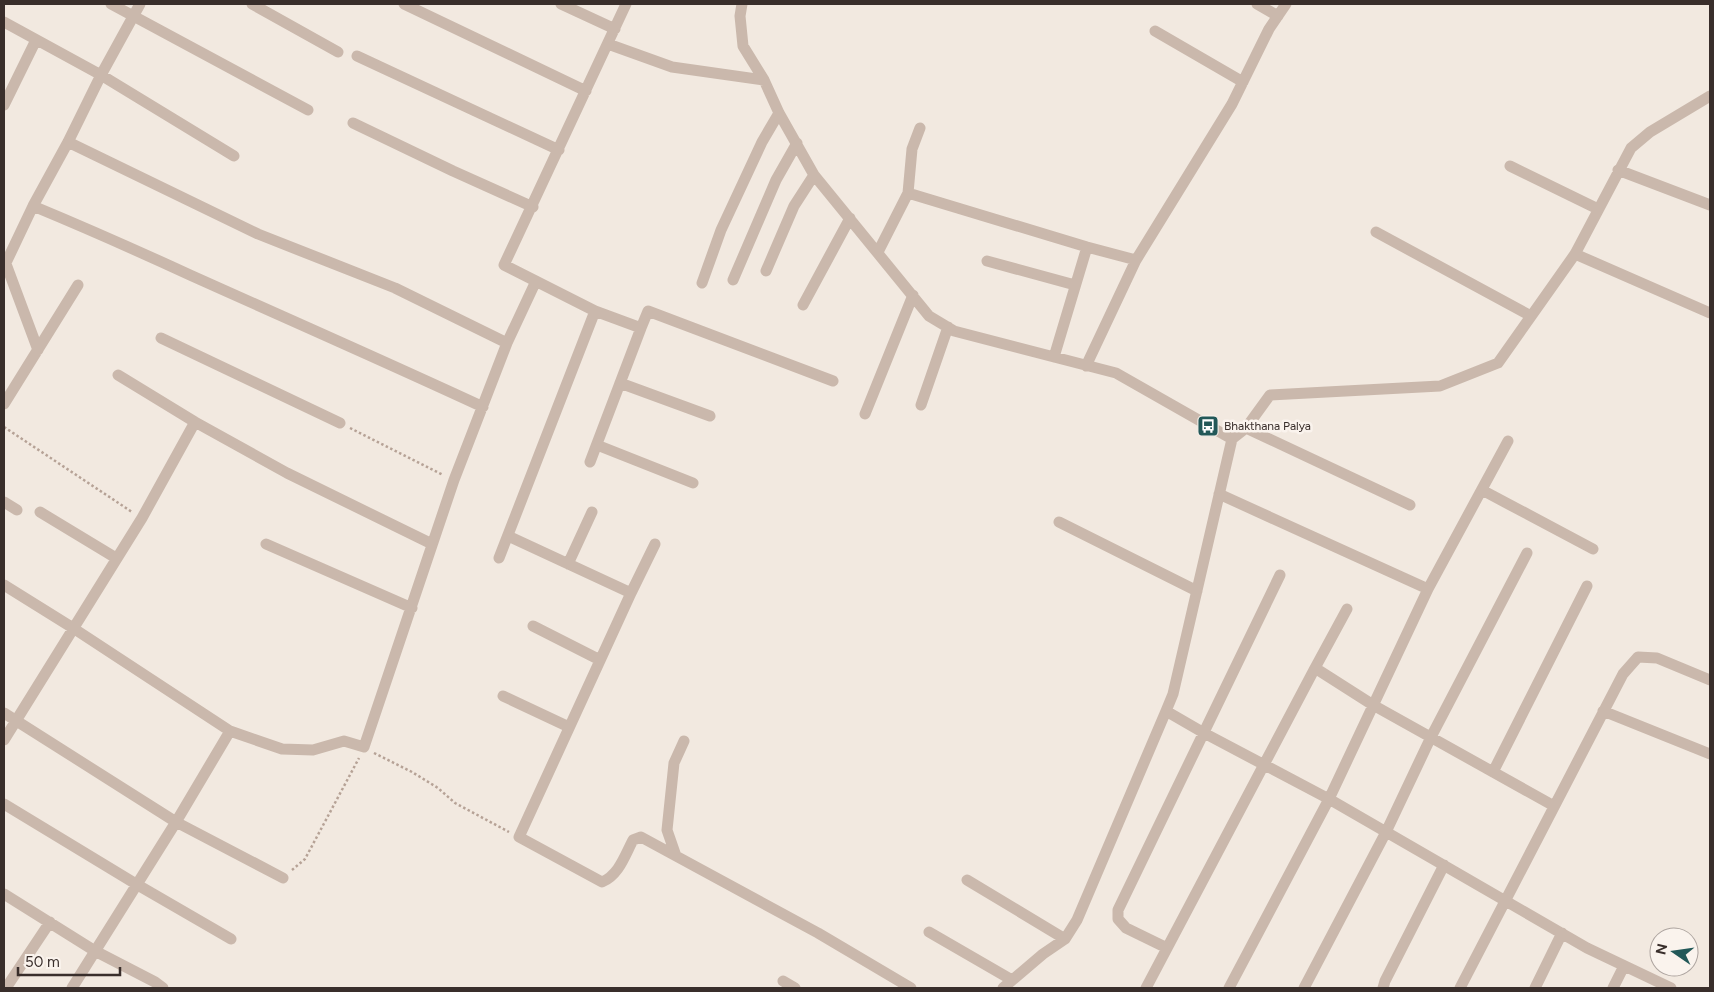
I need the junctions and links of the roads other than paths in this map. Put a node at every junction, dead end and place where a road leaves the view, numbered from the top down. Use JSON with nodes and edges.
{"nodes":[{"id":1,"x":111,"y":4,"type":"edge"},
{"id":2,"x":140,"y":4,"type":"edge"},
{"id":3,"x":252,"y":4,"type":"edge"},
{"id":4,"x":404,"y":4,"type":"edge"},
{"id":5,"x":561,"y":4,"type":"edge"},
{"id":6,"x":626,"y":4,"type":"edge"},
{"id":7,"x":742,"y":4,"type":"edge"},
{"id":8,"x":1257,"y":4,"type":"edge"},
{"id":9,"x":1286,"y":4,"type":"edge"},
{"id":10,"x":134,"y":16,"type":"junction"},
{"id":11,"x":1278,"y":16,"type":"junction"},
{"id":12,"x":4,"y":22,"type":"edge"},
{"id":13,"x":615,"y":29,"type":"junction"},
{"id":14,"x":1155,"y":31,"type":"dead end"},
{"id":15,"x":36,"y":40,"type":"junction"},
{"id":16,"x":608,"y":44,"type":"junction"},
{"id":17,"x":338,"y":52,"type":"dead end"},
{"id":18,"x":358,"y":56,"type":"dead end"},
{"id":19,"x":101,"y":75,"type":"junction"},
{"id":20,"x":764,"y":80,"type":"junction"},
{"id":21,"x":1243,"y":82,"type":"junction"},
{"id":22,"x":586,"y":91,"type":"junction"},
{"id":23,"x":1710,"y":96,"type":"edge"},
{"id":24,"x":4,"y":105,"type":"edge"},
{"id":25,"x":308,"y":110,"type":"dead end"},
{"id":26,"x":779,"y":113,"type":"junction"},
{"id":27,"x":353,"y":123,"type":"dead end"},
{"id":28,"x":920,"y":128,"type":"dead end"},
{"id":29,"x":68,"y":142,"type":"junction"},
{"id":30,"x":797,"y":143,"type":"junction"},
{"id":31,"x":559,"y":150,"type":"junction"},
{"id":32,"x":234,"y":156,"type":"dead end"},
{"id":33,"x":1510,"y":166,"type":"dead end"},
{"id":34,"x":1618,"y":170,"type":"junction"},
{"id":35,"x":814,"y":174,"type":"junction"},
{"id":36,"x":908,"y":193,"type":"junction"},
{"id":37,"x":1710,"y":205,"type":"edge"},
{"id":38,"x":34,"y":206,"type":"junction"},
{"id":39,"x":532,"y":207,"type":"junction"},
{"id":40,"x":1598,"y":209,"type":"junction"},
{"id":41,"x":850,"y":218,"type":"junction"},
{"id":42,"x":1376,"y":232,"type":"dead end"},
{"id":43,"x":1087,"y":247,"type":"junction"},
{"id":44,"x":878,"y":252,"type":"junction"},
{"id":45,"x":1575,"y":254,"type":"junction"},
{"id":46,"x":987,"y":260,"type":"dead end"},
{"id":47,"x":1136,"y":260,"type":"junction"},
{"id":48,"x":5,"y":265,"type":"edge"},
{"id":49,"x":766,"y":271,"type":"dead end"},
{"id":50,"x":733,"y":280,"type":"dead end"},
{"id":51,"x":536,"y":281,"type":"junction"},
{"id":52,"x":702,"y":283,"type":"dead end"},
{"id":53,"x":1075,"y":285,"type":"junction"},
{"id":54,"x":78,"y":286,"type":"dead end"},
{"id":55,"x":912,"y":296,"type":"junction"},
{"id":56,"x":803,"y":305,"type":"dead end"},
{"id":57,"x":594,"y":311,"type":"junction"},
{"id":58,"x":1710,"y":312,"type":"edge"},
{"id":59,"x":1531,"y":316,"type":"junction"},
{"id":60,"x":948,"y":327,"type":"junction"},
{"id":61,"x":640,"y":328,"type":"junction"},
{"id":62,"x":161,"y":338,"type":"dead end"},
{"id":63,"x":508,"y":343,"type":"junction"},
{"id":64,"x":38,"y":350,"type":"junction"},
{"id":65,"x":1054,"y":357,"type":"junction"},
{"id":66,"x":1086,"y":366,"type":"junction"},
{"id":67,"x":118,"y":375,"type":"dead end"},
{"id":68,"x":833,"y":381,"type":"dead end"},
{"id":69,"x":620,"y":383,"type":"junction"},
{"id":70,"x":4,"y":404,"type":"edge"},
{"id":71,"x":921,"y":405,"type":"dead end"},
{"id":72,"x":483,"y":407,"type":"junction"},
{"id":73,"x":865,"y":414,"type":"dead end"},
{"id":74,"x":710,"y":416,"type":"dead end"},
{"id":75,"x":195,"y":422,"type":"junction"},
{"id":76,"x":340,"y":423,"type":"road end"},
{"id":77,"x":1246,"y":428,"type":"junction"},
{"id":78,"x":1232,"y":439,"type":"junction"},
{"id":79,"x":1508,"y":441,"type":"dead end"},
{"id":80,"x":596,"y":445,"type":"junction"},
{"id":81,"x":590,"y":462,"type":"dead end"},
{"id":82,"x":693,"y":483,"type":"dead end"},
{"id":83,"x":1482,"y":490,"type":"junction"},
{"id":84,"x":1219,"y":494,"type":"junction"},
{"id":85,"x":4,"y":502,"type":"edge"},
{"id":86,"x":1410,"y":505,"type":"dead end"},
{"id":87,"x":17,"y":510,"type":"dead end"},
{"id":88,"x":40,"y":512,"type":"dead end"},
{"id":89,"x":592,"y":512,"type":"dead end"},
{"id":90,"x":1059,"y":522,"type":"dead end"},
{"id":91,"x":508,"y":536,"type":"junction"},
{"id":92,"x":266,"y":544,"type":"dead end"},
{"id":93,"x":432,"y":544,"type":"junction"},
{"id":94,"x":655,"y":544,"type":"dead end"},
{"id":95,"x":1593,"y":549,"type":"dead end"},
{"id":96,"x":1527,"y":553,"type":"dead end"},
{"id":97,"x":116,"y":558,"type":"junction"},
{"id":98,"x":499,"y":558,"type":"dead end"},
{"id":99,"x":568,"y":564,"type":"junction"},
{"id":100,"x":1280,"y":575,"type":"dead end"},
{"id":101,"x":4,"y":585,"type":"edge"},
{"id":102,"x":1587,"y":586,"type":"dead end"},
{"id":103,"x":1428,"y":589,"type":"junction"},
{"id":104,"x":1196,"y":591,"type":"junction"},
{"id":105,"x":632,"y":593,"type":"junction"},
{"id":106,"x":412,"y":608,"type":"junction"},
{"id":107,"x":1347,"y":609,"type":"dead end"},
{"id":108,"x":533,"y":626,"type":"dead end"},
{"id":109,"x":73,"y":628,"type":"junction"},
{"id":110,"x":600,"y":660,"type":"junction"},
{"id":111,"x":1315,"y":668,"type":"junction"},
{"id":112,"x":1710,"y":680,"type":"edge"},
{"id":113,"x":503,"y":696,"type":"dead end"},
{"id":114,"x":1373,"y":705,"type":"junction"},
{"id":115,"x":1166,"y":711,"type":"junction"},
{"id":116,"x":1603,"y":711,"type":"junction"},
{"id":117,"x":4,"y":713,"type":"edge"},
{"id":118,"x":16,"y":721,"type":"junction"},
{"id":119,"x":569,"y":727,"type":"junction"},
{"id":120,"x":230,"y":731,"type":"junction"},
{"id":121,"x":1204,"y":733,"type":"junction"},
{"id":122,"x":1432,"y":737,"type":"junction"},
{"id":123,"x":4,"y":740,"type":"edge"},
{"id":124,"x":684,"y":741,"type":"dead end"},
{"id":125,"x":1710,"y":754,"type":"edge"},
{"id":126,"x":1263,"y":764,"type":"junction"},
{"id":127,"x":1493,"y":772,"type":"junction"},
{"id":128,"x":1329,"y":799,"type":"junction"},
{"id":129,"x":4,"y":804,"type":"edge"},
{"id":130,"x":1554,"y":806,"type":"junction"},
{"id":131,"x":176,"y":822,"type":"junction"},
{"id":132,"x":1386,"y":832,"type":"junction"},
{"id":133,"x":676,"y":856,"type":"junction"},
{"id":134,"x":1444,"y":865,"type":"junction"},
{"id":135,"x":283,"y":878,"type":"road end"},
{"id":136,"x":967,"y":880,"type":"dead end"},
{"id":137,"x":136,"y":884,"type":"junction"},
{"id":138,"x":4,"y":894,"type":"edge"},
{"id":139,"x":1504,"y":900,"type":"junction"},
{"id":140,"x":50,"y":922,"type":"junction"},
{"id":141,"x":929,"y":932,"type":"dead end"},
{"id":142,"x":1562,"y":934,"type":"junction"},
{"id":143,"x":230,"y":939,"type":"dead end"},
{"id":144,"x":1065,"y":939,"type":"junction"},
{"id":145,"x":1167,"y":948,"type":"junction"},
{"id":146,"x":95,"y":951,"type":"junction"},
{"id":147,"x":1624,"y":966,"type":"junction"},
{"id":148,"x":783,"y":981,"type":"dead end"},
{"id":149,"x":1008,"y":984,"type":"edge"},
{"id":150,"x":157,"y":986,"type":"edge"},
{"id":151,"x":6,"y":988,"type":"edge"},
{"id":152,"x":72,"y":988,"type":"edge"},
{"id":153,"x":795,"y":988,"type":"edge"},
{"id":154,"x":911,"y":988,"type":"edge"},
{"id":155,"x":1146,"y":988,"type":"edge"},
{"id":156,"x":1229,"y":988,"type":"edge"},
{"id":157,"x":1304,"y":988,"type":"edge"},
{"id":158,"x":1383,"y":988,"type":"edge"},
{"id":159,"x":1460,"y":988,"type":"edge"},
{"id":160,"x":1535,"y":988,"type":"edge"},
{"id":161,"x":1613,"y":988,"type":"edge"},
{"id":162,"x":1671,"y":988,"type":"edge"}],
"edges":[{"from":1,"to":10,"type":"street"},
{"from":2,"to":10,"type":"street"},
{"from":3,"to":17,"type":"street"},
{"from":4,"to":22,"type":"street"},
{"from":5,"to":13,"type":"street"},
{"from":6,"to":13,"type":"street"},
{"from":7,"to":20,"type":"street"},
{"from":8,"to":11,"type":"street"},
{"from":9,"to":11,"type":"street"},
{"from":10,"to":19,"type":"street"},
{"from":10,"to":25,"type":"street"},
{"from":11,"to":21,"type":"street"},
{"from":12,"to":15,"type":"street"},
{"from":13,"to":16,"type":"street"},
{"from":14,"to":21,"type":"street"},
{"from":15,"to":19,"type":"street"},
{"from":15,"to":24,"type":"street"},
{"from":16,"to":20,"type":"street"},
{"from":16,"to":22,"type":"street"},
{"from":18,"to":31,"type":"street"},
{"from":19,"to":29,"type":"street"},
{"from":19,"to":32,"type":"street"},
{"from":20,"to":26,"type":"street"},
{"from":21,"to":47,"type":"street"},
{"from":22,"to":31,"type":"street"},
{"from":23,"to":34,"type":"street"},
{"from":26,"to":30,"type":"street"},
{"from":26,"to":52,"type":"street"},
{"from":27,"to":39,"type":"street"},
{"from":28,"to":36,"type":"street"},
{"from":29,"to":38,"type":"street"},
{"from":29,"to":63,"type":"street"},
{"from":30,"to":35,"type":"street"},
{"from":30,"to":50,"type":"street"},
{"from":31,"to":39,"type":"street"},
{"from":33,"to":40,"type":"street"},
{"from":34,"to":37,"type":"street"},
{"from":34,"to":40,"type":"street"},
{"from":35,"to":41,"type":"street"},
{"from":35,"to":49,"type":"street"},
{"from":36,"to":43,"type":"street"},
{"from":36,"to":44,"type":"street"},
{"from":38,"to":48,"type":"street"},
{"from":38,"to":72,"type":"street"},
{"from":39,"to":51,"type":"street"},
{"from":40,"to":45,"type":"street"},
{"from":41,"to":44,"type":"street"},
{"from":41,"to":56,"type":"street"},
{"from":42,"to":59,"type":"street"},
{"from":43,"to":47,"type":"street"},
{"from":43,"to":53,"type":"street"},
{"from":44,"to":55,"type":"street"},
{"from":45,"to":58,"type":"street"},
{"from":45,"to":59,"type":"street"},
{"from":46,"to":53,"type":"street"},
{"from":47,"to":66,"type":"street"},
{"from":48,"to":64,"type":"street"},
{"from":51,"to":57,"type":"street"},
{"from":51,"to":63,"type":"street"},
{"from":53,"to":65,"type":"street"},
{"from":54,"to":64,"type":"street"},
{"from":55,"to":60,"type":"street"},
{"from":55,"to":73,"type":"street"},
{"from":57,"to":61,"type":"street"},
{"from":57,"to":91,"type":"street"},
{"from":59,"to":77,"type":"street"},
{"from":60,"to":65,"type":"street"},
{"from":60,"to":71,"type":"street"},
{"from":61,"to":68,"type":"street"},
{"from":61,"to":69,"type":"street"},
{"from":62,"to":76,"type":"street"},
{"from":63,"to":72,"type":"street"},
{"from":64,"to":70,"type":"street"},
{"from":65,"to":66,"type":"street"},
{"from":66,"to":78,"type":"street"},
{"from":67,"to":75,"type":"street"},
{"from":69,"to":74,"type":"street"},
{"from":69,"to":80,"type":"street"},
{"from":72,"to":93,"type":"street"},
{"from":75,"to":93,"type":"street"},
{"from":75,"to":97,"type":"street"},
{"from":77,"to":78,"type":"street"},
{"from":77,"to":86,"type":"street"},
{"from":78,"to":84,"type":"street"},
{"from":79,"to":83,"type":"street"},
{"from":80,"to":81,"type":"street"},
{"from":80,"to":82,"type":"street"},
{"from":83,"to":95,"type":"street"},
{"from":83,"to":103,"type":"street"},
{"from":84,"to":103,"type":"street"},
{"from":84,"to":104,"type":"street"},
{"from":85,"to":87,"type":"street"},
{"from":88,"to":97,"type":"street"},
{"from":89,"to":99,"type":"street"},
{"from":90,"to":104,"type":"street"},
{"from":91,"to":98,"type":"street"},
{"from":91,"to":99,"type":"street"},
{"from":92,"to":106,"type":"street"},
{"from":93,"to":106,"type":"street"},
{"from":94,"to":105,"type":"street"},
{"from":96,"to":122,"type":"street"},
{"from":97,"to":109,"type":"street"},
{"from":99,"to":105,"type":"street"},
{"from":100,"to":121,"type":"street"},
{"from":101,"to":109,"type":"street"},
{"from":102,"to":127,"type":"street"},
{"from":103,"to":114,"type":"street"},
{"from":104,"to":115,"type":"street"},
{"from":105,"to":110,"type":"street"},
{"from":106,"to":120,"type":"street"},
{"from":107,"to":111,"type":"street"},
{"from":108,"to":110,"type":"street"},
{"from":109,"to":118,"type":"street"},
{"from":109,"to":120,"type":"street"},
{"from":110,"to":119,"type":"street"},
{"from":111,"to":114,"type":"street"},
{"from":111,"to":126,"type":"street"},
{"from":112,"to":116,"type":"street"},
{"from":113,"to":119,"type":"street"},
{"from":114,"to":122,"type":"street"},
{"from":114,"to":128,"type":"street"},
{"from":115,"to":121,"type":"street"},
{"from":115,"to":144,"type":"street"},
{"from":116,"to":125,"type":"street"},
{"from":116,"to":130,"type":"street"},
{"from":117,"to":118,"type":"street"},
{"from":118,"to":123,"type":"street"},
{"from":118,"to":131,"type":"street"},
{"from":119,"to":133,"type":"street"},
{"from":120,"to":131,"type":"street"},
{"from":121,"to":126,"type":"street"},
{"from":121,"to":145,"type":"street"},
{"from":122,"to":127,"type":"street"},
{"from":122,"to":132,"type":"street"},
{"from":124,"to":133,"type":"street"},
{"from":126,"to":128,"type":"street"},
{"from":126,"to":145,"type":"street"},
{"from":127,"to":130,"type":"street"},
{"from":128,"to":132,"type":"street"},
{"from":128,"to":156,"type":"street"},
{"from":129,"to":137,"type":"street"},
{"from":130,"to":139,"type":"street"},
{"from":131,"to":135,"type":"street"},
{"from":131,"to":137,"type":"street"},
{"from":132,"to":134,"type":"street"},
{"from":132,"to":157,"type":"street"},
{"from":133,"to":154,"type":"street"},
{"from":134,"to":139,"type":"street"},
{"from":134,"to":158,"type":"street"},
{"from":136,"to":144,"type":"street"},
{"from":137,"to":143,"type":"street"},
{"from":137,"to":146,"type":"street"},
{"from":138,"to":140,"type":"street"},
{"from":139,"to":142,"type":"street"},
{"from":139,"to":159,"type":"street"},
{"from":140,"to":146,"type":"street"},
{"from":140,"to":151,"type":"street"},
{"from":141,"to":149,"type":"street"},
{"from":142,"to":147,"type":"street"},
{"from":142,"to":160,"type":"street"},
{"from":144,"to":149,"type":"street"},
{"from":145,"to":155,"type":"street"},
{"from":146,"to":150,"type":"street"},
{"from":146,"to":152,"type":"street"},
{"from":147,"to":161,"type":"street"},
{"from":147,"to":162,"type":"street"},
{"from":148,"to":153,"type":"street"}]}
